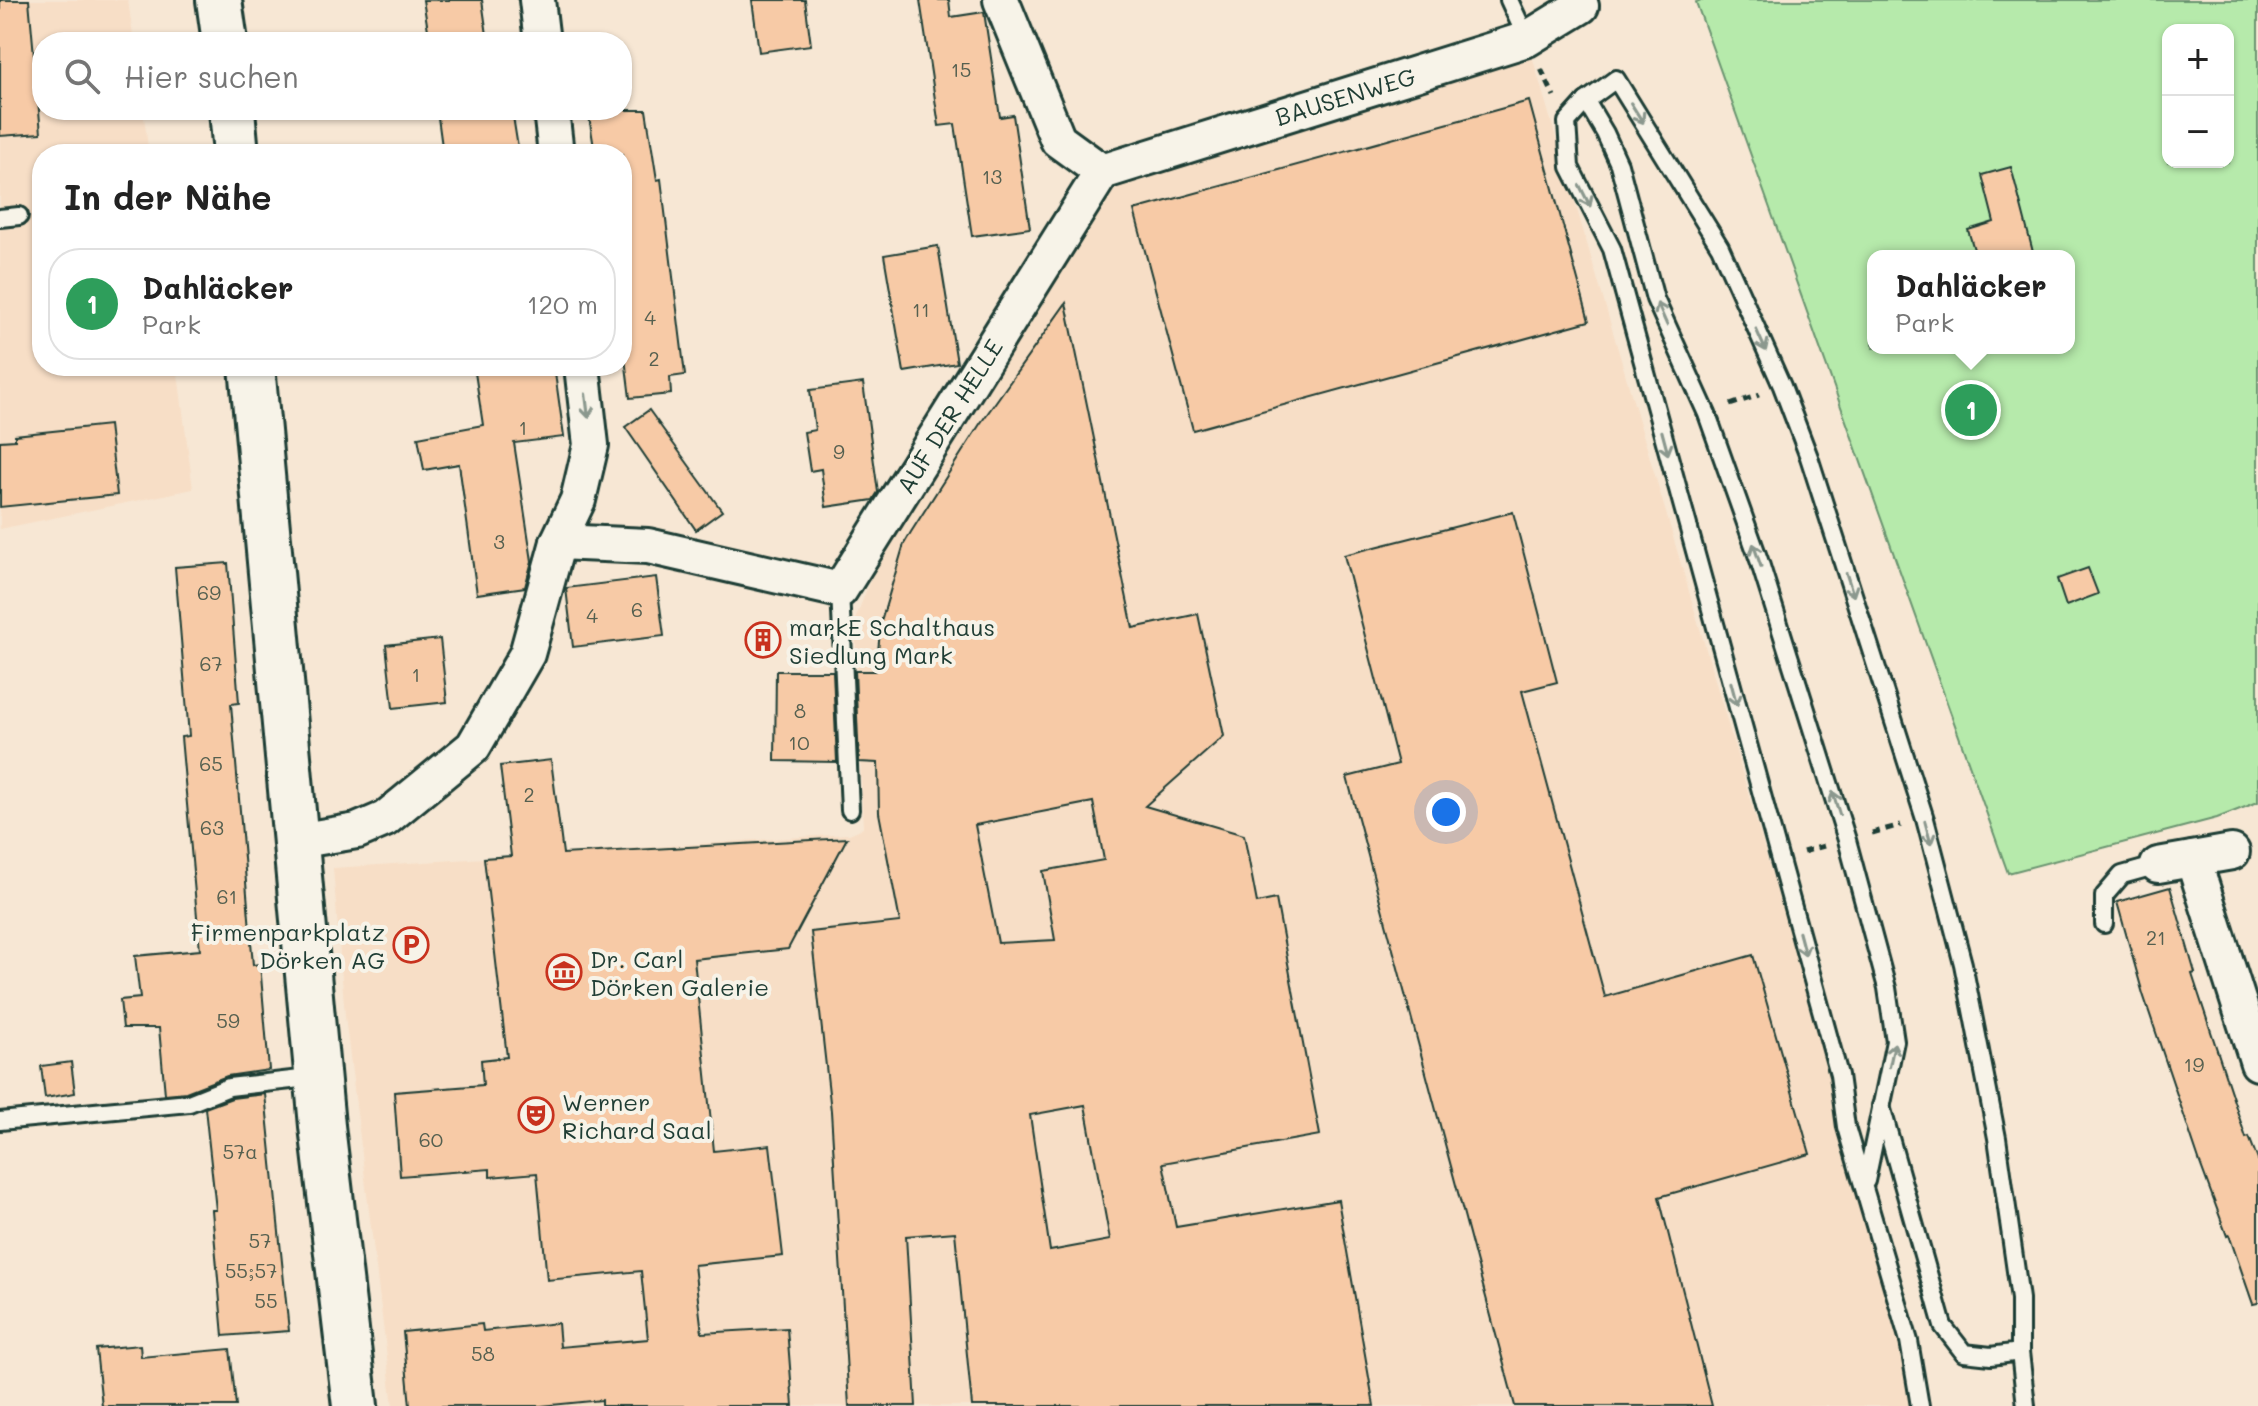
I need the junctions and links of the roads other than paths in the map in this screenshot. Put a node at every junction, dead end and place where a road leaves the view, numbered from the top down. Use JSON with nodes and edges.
{"nodes":[{"id":1,"x":219,"y":0,"type":"edge"},
{"id":2,"x":537,"y":0,"type":"edge"},
{"id":3,"x":1001,"y":0,"type":"edge"},
{"id":4,"x":1509,"y":0,"type":"edge"},
{"id":5,"x":1586,"y":3,"type":"edge"},
{"id":6,"x":224,"y":32,"type":"edge"},
{"id":7,"x":541,"y":32,"type":"edge"},
{"id":8,"x":1527,"y":39,"type":"junction"},
{"id":9,"x":1586,"y":101,"type":"junction"},
{"id":10,"x":233,"y":120,"type":"edge"},
{"id":11,"x":552,"y":120,"type":"edge"},
{"id":12,"x":235,"y":144,"type":"edge"},
{"id":13,"x":555,"y":144,"type":"edge"},
{"id":14,"x":1102,"y":172,"type":"junction"},
{"id":15,"x":19,"y":216,"type":"dead end"},
{"id":16,"x":0,"y":218,"type":"edge"},
{"id":17,"x":253,"y":376,"type":"edge"},
{"id":18,"x":583,"y":376,"type":"edge"},
{"id":19,"x":558,"y":542,"type":"junction"},
{"id":20,"x":840,"y":590,"type":"junction"},
{"id":21,"x":850,"y":810,"type":"dead end"},
{"id":22,"x":296,"y":841,"type":"junction"},
{"id":23,"x":2232,"y":852,"type":"dead end"},
{"id":24,"x":2193,"y":859,"type":"junction"},
{"id":25,"x":2158,"y":865,"type":"joint"},
{"id":26,"x":2104,"y":924,"type":"dead end"},
{"id":27,"x":2258,"y":1063,"type":"edge"},
{"id":28,"x":319,"y":1077,"type":"junction"},
{"id":29,"x":1881,"y":1106,"type":"junction"},
{"id":30,"x":0,"y":1121,"type":"edge"},
{"id":31,"x":1864,"y":1187,"type":"junction"},
{"id":32,"x":2020,"y":1352,"type":"junction"},
{"id":33,"x":355,"y":1406,"type":"edge"},
{"id":34,"x":1920,"y":1406,"type":"edge"},
{"id":35,"x":2026,"y":1406,"type":"edge"}],
"edges":[{"from":1,"to":6,"type":"main road"},
{"from":2,"to":7,"type":"street"},
{"from":3,"to":14,"type":"street"},
{"from":4,"to":8,"type":"lane"},
{"from":5,"to":8,"type":"street","name":"BAUSENWEG"},
{"from":8,"to":14,"type":"street","name":"BAUSENWEG"},
{"from":29,"to":9,"type":"lane","one_way":true},
{"from":9,"to":31,"type":"lane","one_way":true},
{"from":9,"to":32,"type":"lane","one_way":true},
{"from":10,"to":12,"type":"main road"},
{"from":11,"to":13,"type":"street"},
{"from":14,"to":20,"type":"street","name":"AUF DER HELLE"},
{"from":15,"to":16,"type":"lane"},
{"from":17,"to":22,"type":"main road"},
{"from":18,"to":19,"type":"street","one_way":true},
{"from":19,"to":20,"type":"street"},
{"from":19,"to":22,"type":"street"},
{"from":20,"to":21,"type":"lane"},
{"from":22,"to":28,"type":"main road"},
{"from":23,"to":24,"type":"street"},
{"from":24,"to":25,"type":"street"},
{"from":24,"to":27,"type":"street"},
{"from":25,"to":26,"type":"lane"},
{"from":28,"to":30,"type":"lane"},
{"from":28,"to":33,"type":"main road"},
{"from":29,"to":31,"type":"lane"},
{"from":29,"to":32,"type":"lane"},
{"from":31,"to":34,"type":"lane"},
{"from":32,"to":35,"type":"lane"}]}
